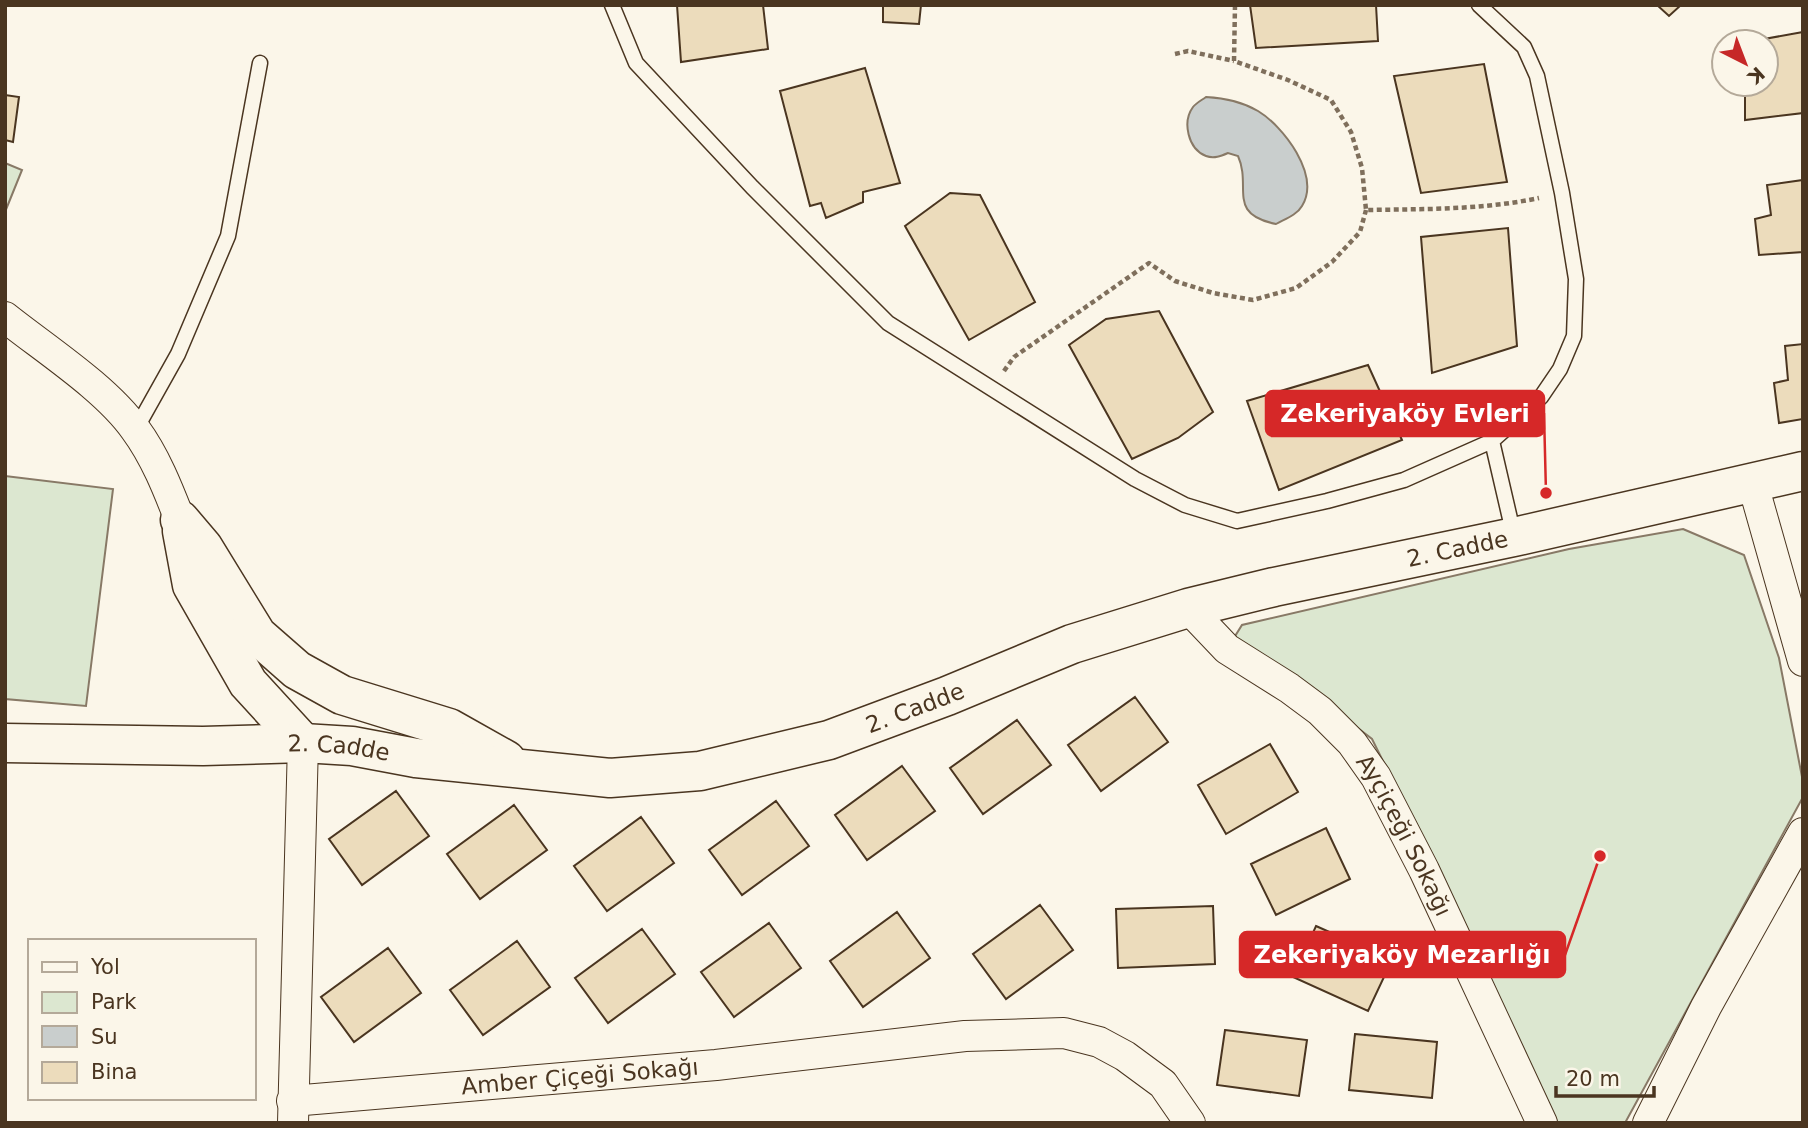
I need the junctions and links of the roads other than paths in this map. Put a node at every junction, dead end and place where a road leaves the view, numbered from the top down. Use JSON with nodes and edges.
{"nodes":[{"id":1,"x":612,"y":5,"type":"edge"},
{"id":2,"x":1479,"y":5,"type":"edge"},
{"id":3,"x":260,"y":63,"type":"dead end"},
{"id":4,"x":5,"y":317,"type":"edge"},
{"id":5,"x":136,"y":429,"type":"junction"},
{"id":6,"x":1492,"y":441,"type":"junction"},
{"id":7,"x":1803,"y":471,"type":"edge"},
{"id":8,"x":1752,"y":481,"type":"junction"},
{"id":9,"x":180,"y":520,"type":"junction"},
{"id":10,"x":1514,"y":537,"type":"junction"},
{"id":11,"x":1188,"y":608,"type":"junction"},
{"id":12,"x":1803,"y":661,"type":"edge"},
{"id":13,"x":297,"y":670,"type":"junction"},
{"id":14,"x":248,"y":682,"type":"junction"},
{"id":15,"x":5,"y":743,"type":"edge"},
{"id":16,"x":303,"y":743,"type":"junction"},
{"id":17,"x":203,"y":746,"type":"junction"},
{"id":18,"x":520,"y":768,"type":"junction"},
{"id":19,"x":1803,"y":833,"type":"edge"},
{"id":20,"x":293,"y":1112,"type":"edge"},
{"id":21,"x":1190,"y":1123,"type":"edge"},
{"id":22,"x":1542,"y":1123,"type":"edge"},
{"id":23,"x":1648,"y":1123,"type":"edge"}],
"edges":[{"from":1,"to":6,"type":"lane"},
{"from":2,"to":6,"type":"lane"},
{"from":3,"to":5,"type":"lane"},
{"from":4,"to":5,"type":"street"},
{"from":5,"to":9,"type":"street"},
{"from":6,"to":10,"type":"lane"},
{"from":7,"to":8,"type":"street","name":"2. Cadde"},
{"from":8,"to":10,"type":"street","name":"2. Cadde"},
{"from":8,"to":12,"type":"street"},
{"from":9,"to":13,"type":"street"},
{"from":9,"to":14,"type":"street"},
{"from":10,"to":11,"type":"street","name":"2. Cadde"},
{"from":11,"to":18,"type":"street","name":"2. Cadde"},
{"from":11,"to":22,"type":"street","name":"Ayçiçeği Sokağı"},
{"from":13,"to":16,"type":"street"},
{"from":13,"to":18,"type":"street"},
{"from":14,"to":16,"type":"street"},
{"from":14,"to":17,"type":"street"},
{"from":15,"to":17,"type":"street","name":"2. Cadde"},
{"from":16,"to":17,"type":"street","name":"2. Cadde"},
{"from":16,"to":18,"type":"street","name":"2. Cadde"},
{"from":16,"to":20,"type":"street","name":"Amber Çiçeği Sokağı"},
{"from":19,"to":23,"type":"street"},
{"from":20,"to":21,"type":"street","name":"Amber Çiçeği Sokağı"}]}
